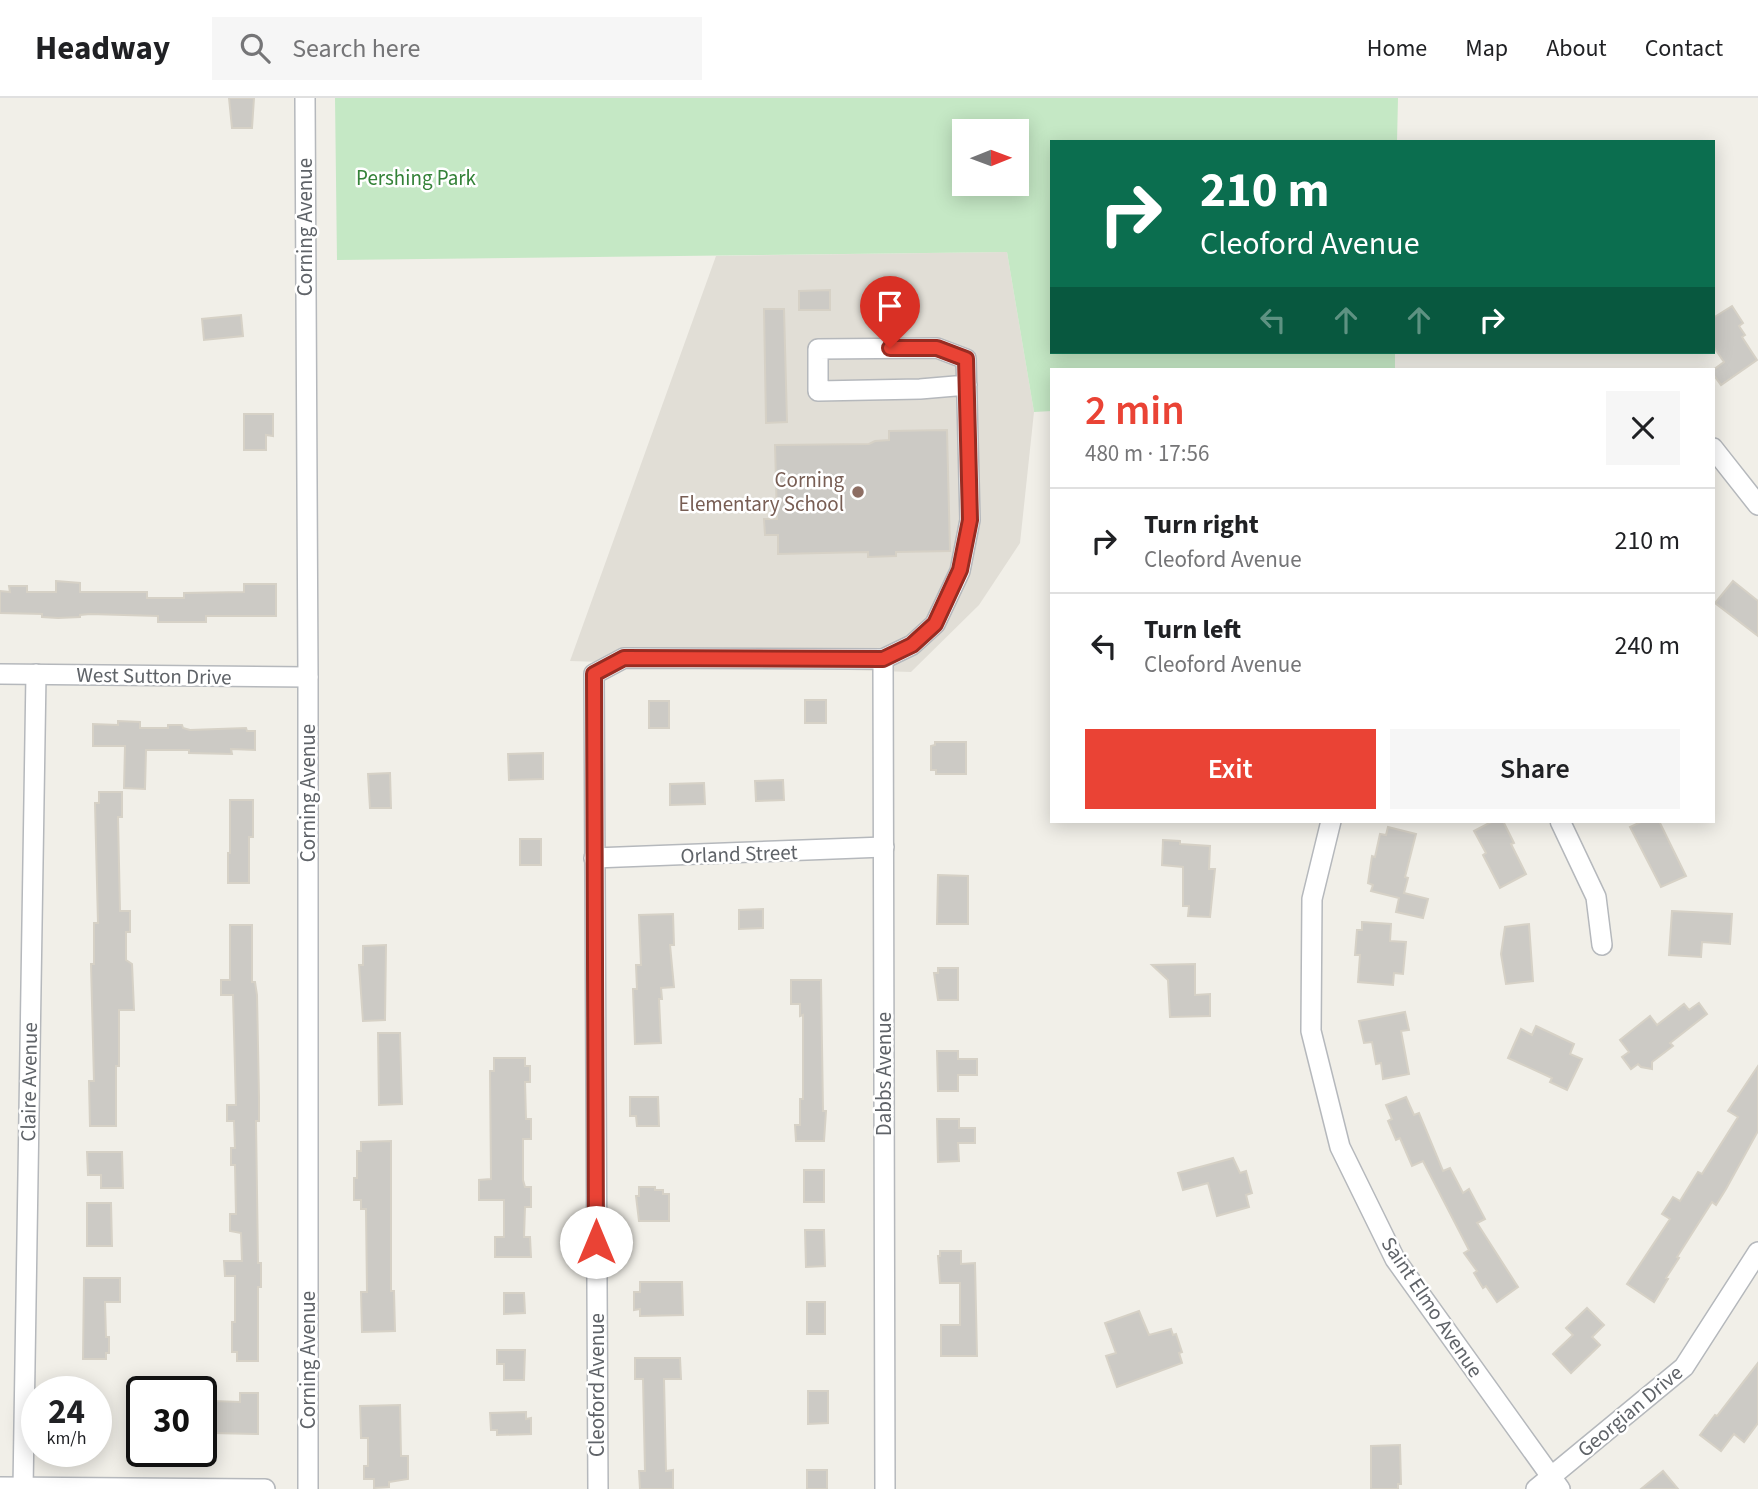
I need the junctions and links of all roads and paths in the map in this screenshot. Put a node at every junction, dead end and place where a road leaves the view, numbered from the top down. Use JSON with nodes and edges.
{"nodes":[{"id":1,"x":304,"y":98,"type":"edge"},
{"id":2,"x":967,"y":384,"type":"junction"},
{"id":3,"x":1715,"y":451,"type":"edge"},
{"id":4,"x":1758,"y":505,"type":"edge"},
{"id":5,"x":883,"y":659,"type":"junction"},
{"id":6,"x":0,"y":674,"type":"edge"},
{"id":7,"x":36,"y":674,"type":"junction"},
{"id":8,"x":308,"y":677,"type":"junction"},
{"id":9,"x":1331,"y":823,"type":"edge"},
{"id":10,"x":1561,"y":823,"type":"edge"},
{"id":11,"x":884,"y":847,"type":"junction"},
{"id":12,"x":594,"y":858,"type":"junction"},
{"id":13,"x":1602,"y":945,"type":"dead end"},
{"id":14,"x":1758,"y":1252,"type":"edge"},
{"id":15,"x":1548,"y":1485,"type":"edge"},
{"id":16,"x":0,"y":1487,"type":"edge"},
{"id":17,"x":23,"y":1488,"type":"edge"},
{"id":18,"x":265,"y":1489,"type":"edge"},
{"id":19,"x":308,"y":1489,"type":"edge"},
{"id":20,"x":598,"y":1489,"type":"edge"},
{"id":21,"x":885,"y":1489,"type":"edge"}],
"edges":[{"from":1,"to":8,"type":"street","name":"Corning Avenue"},
{"from":2,"to":2,"type":"street","name":"Cleoford Avenue"},
{"from":2,"to":5,"type":"street","name":"Cleoford Avenue"},
{"from":3,"to":4,"type":"street"},
{"from":5,"to":11,"type":"street","name":"Dabbs Avenue"},
{"from":5,"to":12,"type":"street","name":"Cleoford Avenue"},
{"from":6,"to":7,"type":"street","name":"West Sutton Drive"},
{"from":7,"to":8,"type":"street","name":"West Sutton Drive"},
{"from":7,"to":17,"type":"street","name":"Claire Avenue"},
{"from":8,"to":19,"type":"street","name":"Corning Avenue"},
{"from":9,"to":15,"type":"street","name":"Saint Elmo Avenue"},
{"from":10,"to":13,"type":"street"},
{"from":11,"to":12,"type":"street","name":"Orland Street"},
{"from":11,"to":21,"type":"street","name":"Dabbs Avenue"},
{"from":12,"to":20,"type":"street","name":"Cleoford Avenue"},
{"from":14,"to":15,"type":"street","name":"Georgian Drive"},
{"from":16,"to":17,"type":"street"},
{"from":17,"to":18,"type":"street"}]}
